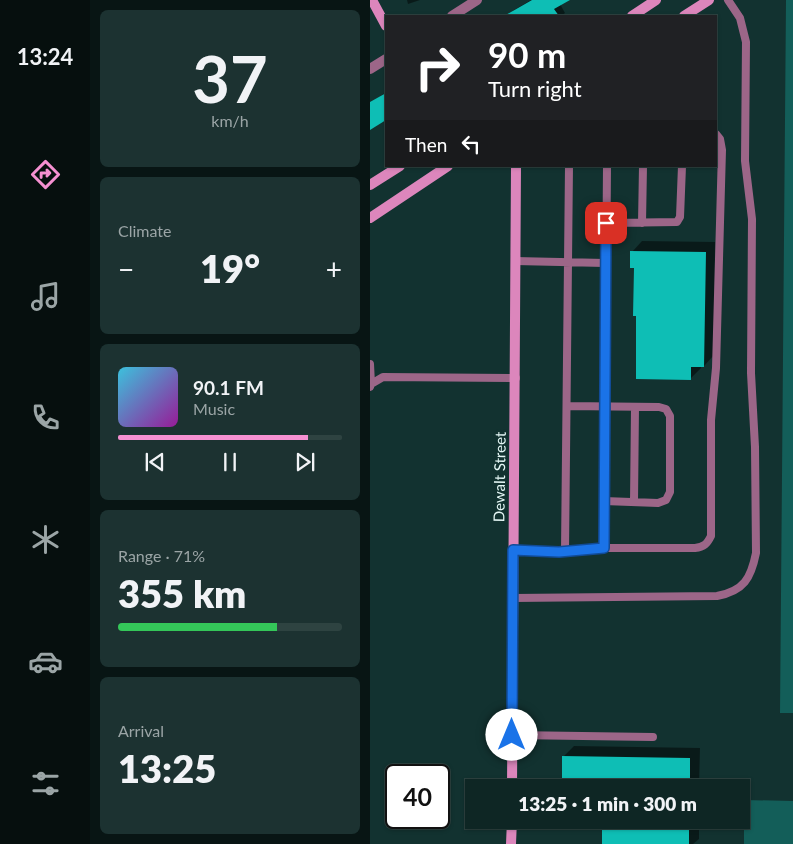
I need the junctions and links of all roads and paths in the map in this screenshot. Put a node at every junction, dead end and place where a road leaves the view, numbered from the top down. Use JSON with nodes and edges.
{"nodes":[{"id":1,"x":372,"y":0,"type":"edge"},
{"id":2,"x":477,"y":0,"type":"edge"},
{"id":3,"x":656,"y":0,"type":"edge"},
{"id":4,"x":709,"y":0,"type":"edge"},
{"id":5,"x":728,"y":0,"type":"edge"},
{"id":6,"x":454,"y":15,"type":"edge"},
{"id":7,"x":634,"y":15,"type":"edge"},
{"id":8,"x":686,"y":15,"type":"edge"},
{"id":9,"x":385,"y":24,"type":"edge"},
{"id":10,"x":385,"y":60,"type":"edge"},
{"id":11,"x":370,"y":70,"type":"edge"},
{"id":12,"x":717,"y":135,"type":"edge"},
{"id":13,"x":398,"y":167,"type":"edge"},
{"id":14,"x":446,"y":167,"type":"edge"},
{"id":15,"x":516,"y":167,"type":"edge"},
{"id":16,"x":569,"y":167,"type":"edge"},
{"id":17,"x":607,"y":167,"type":"edge"},
{"id":18,"x":643,"y":167,"type":"edge"},
{"id":19,"x":682,"y":167,"type":"edge"},
{"id":20,"x":370,"y":185,"type":"edge"},
{"id":21,"x":370,"y":218,"type":"edge"},
{"id":22,"x":606,"y":223,"type":"junction"},
{"id":23,"x":642,"y":223,"type":"junction"},
{"id":24,"x":515,"y":261,"type":"junction"},
{"id":25,"x":569,"y":262,"type":"junction"},
{"id":26,"x":606,"y":263,"type":"junction"},
{"id":27,"x":370,"y":364,"type":"edge"},
{"id":28,"x":516,"y":378,"type":"junction"},
{"id":29,"x":371,"y":385,"type":"edge"},
{"id":30,"x":567,"y":406,"type":"junction"},
{"id":31,"x":605,"y":406,"type":"junction"},
{"id":32,"x":636,"y":407,"type":"junction"},
{"id":33,"x":604,"y":501,"type":"junction"},
{"id":34,"x":634,"y":502,"type":"junction"},
{"id":35,"x":604,"y":548,"type":"junction"},
{"id":36,"x":513,"y":550,"type":"junction"},
{"id":37,"x":565,"y":551,"type":"junction"},
{"id":38,"x":513,"y":598,"type":"junction"},
{"id":39,"x":512,"y":735,"type":"junction"},
{"id":40,"x":653,"y":737,"type":"dead end"},
{"id":41,"x":512,"y":779,"type":"edge"},
{"id":42,"x":512,"y":829,"type":"edge"},
{"id":43,"x":512,"y":844,"type":"edge"}],
"edges":[{"from":1,"to":9,"type":"street"},
{"from":2,"to":6,"type":"street"},
{"from":3,"to":7,"type":"street"},
{"from":4,"to":8,"type":"street"},
{"from":5,"to":38,"type":"lane"},
{"from":10,"to":11,"type":"street"},
{"from":12,"to":35,"type":"lane"},
{"from":13,"to":20,"type":"street"},
{"from":14,"to":21,"type":"street"},
{"from":15,"to":24,"type":"street","name":"Dewalt Street"},
{"from":16,"to":25,"type":"lane"},
{"from":17,"to":22,"type":"lane"},
{"from":18,"to":23,"type":"lane"},
{"from":19,"to":23,"type":"lane"},
{"from":22,"to":23,"type":"lane"},
{"from":22,"to":26,"type":"lane"},
{"from":24,"to":25,"type":"lane"},
{"from":24,"to":28,"type":"street","name":"Dewalt Street"},
{"from":25,"to":26,"type":"lane"},
{"from":25,"to":30,"type":"lane"},
{"from":26,"to":31,"type":"lane"},
{"from":27,"to":29,"type":"lane"},
{"from":28,"to":29,"type":"lane"},
{"from":28,"to":36,"type":"street","name":"Dewalt Street"},
{"from":30,"to":31,"type":"lane"},
{"from":30,"to":37,"type":"lane"},
{"from":31,"to":32,"type":"lane"},
{"from":31,"to":33,"type":"lane"},
{"from":32,"to":34,"type":"lane"},
{"from":32,"to":34,"type":"lane"},
{"from":33,"to":34,"type":"lane"},
{"from":33,"to":35,"type":"lane"},
{"from":35,"to":37,"type":"lane"},
{"from":36,"to":37,"type":"lane"},
{"from":36,"to":38,"type":"street","name":"Dewalt Street"},
{"from":38,"to":39,"type":"street","name":"Dewalt Street"},
{"from":39,"to":40,"type":"lane"},
{"from":39,"to":41,"type":"street","name":"Dewalt Street"},
{"from":42,"to":43,"type":"street"}]}
